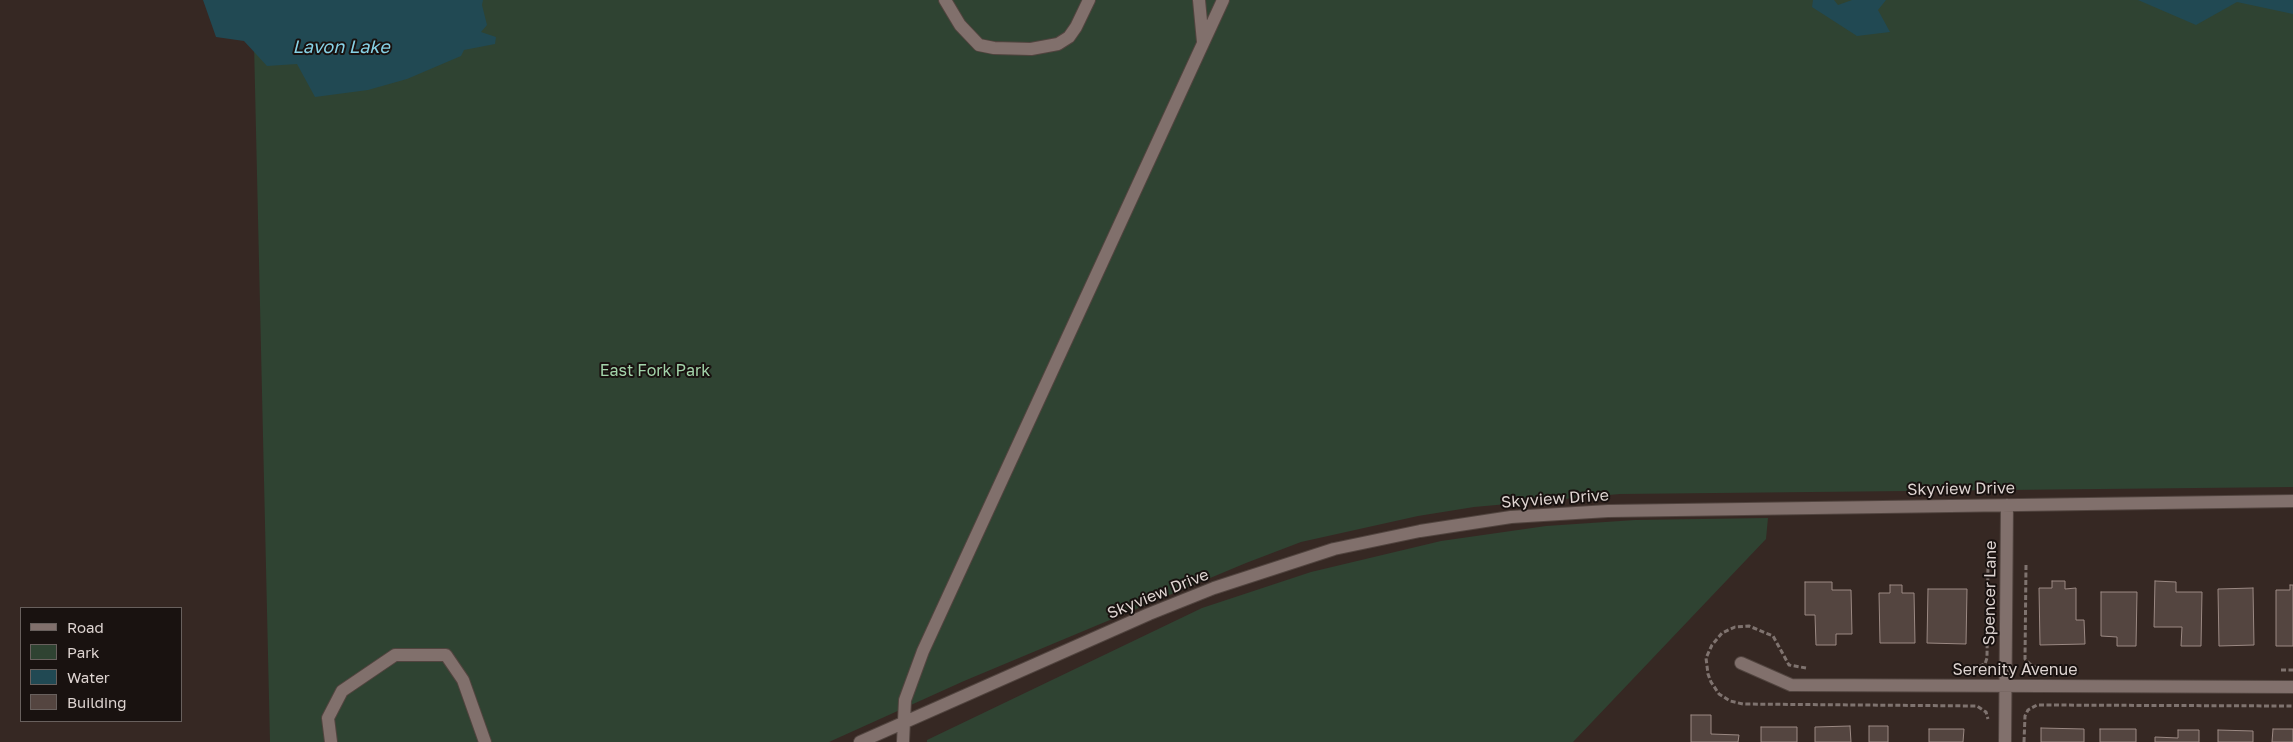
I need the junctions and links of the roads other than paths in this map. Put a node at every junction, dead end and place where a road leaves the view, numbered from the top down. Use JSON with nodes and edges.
{"nodes":[{"id":1,"x":945,"y":0,"type":"edge"},
{"id":2,"x":1089,"y":0,"type":"edge"},
{"id":3,"x":1199,"y":0,"type":"edge"},
{"id":4,"x":1223,"y":0,"type":"edge"},
{"id":5,"x":1203,"y":44,"type":"junction"},
{"id":6,"x":2293,"y":501,"type":"edge"},
{"id":7,"x":2008,"y":505,"type":"junction"},
{"id":8,"x":1741,"y":663,"type":"dead end"},
{"id":9,"x":2005,"y":687,"type":"junction"},
{"id":10,"x":2293,"y":687,"type":"edge"},
{"id":11,"x":904,"y":721,"type":"junction"},
{"id":12,"x":331,"y":742,"type":"edge"},
{"id":13,"x":485,"y":742,"type":"edge"},
{"id":14,"x":860,"y":742,"type":"edge"},
{"id":15,"x":903,"y":742,"type":"edge"},
{"id":16,"x":2005,"y":742,"type":"edge"}],
"edges":[{"from":1,"to":2,"type":"street"},
{"from":3,"to":5,"type":"street"},
{"from":4,"to":5,"type":"street"},
{"from":5,"to":11,"type":"street"},
{"from":6,"to":7,"type":"street","name":"Skyview Drive"},
{"from":7,"to":9,"type":"street","name":"Spencer Lane"},
{"from":7,"to":11,"type":"street","name":"Skyview Drive"},
{"from":8,"to":9,"type":"street","name":"Serenity Avenue"},
{"from":9,"to":10,"type":"street","name":"Serenity Avenue"},
{"from":9,"to":16,"type":"street","name":"Spencer Lane"},
{"from":11,"to":14,"type":"street","name":"Skyview Drive"},
{"from":11,"to":15,"type":"street"},
{"from":12,"to":13,"type":"street"}]}
